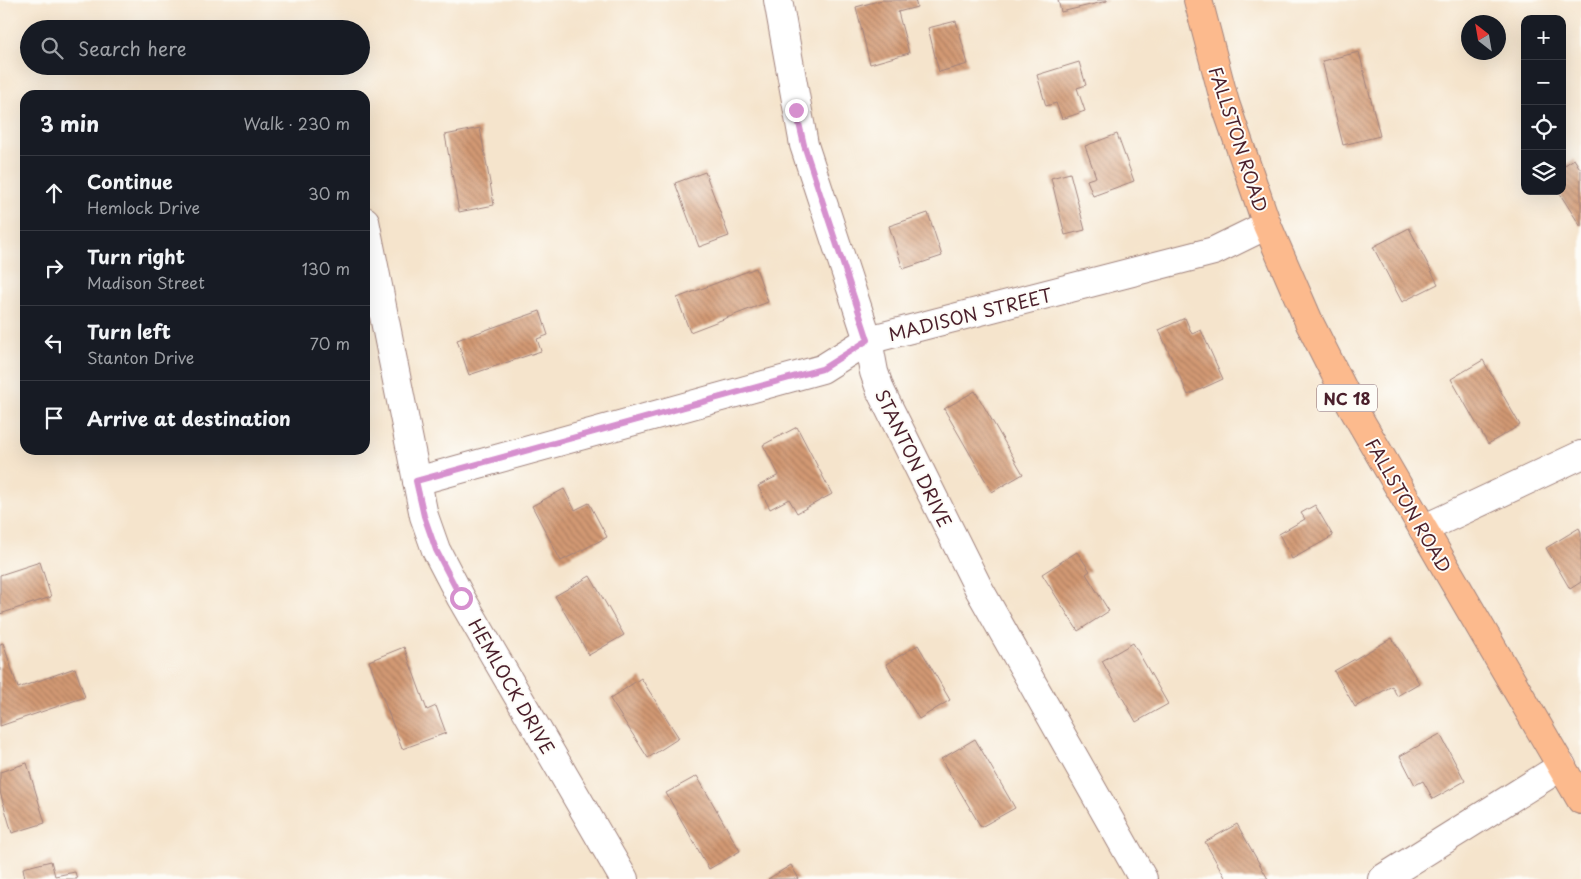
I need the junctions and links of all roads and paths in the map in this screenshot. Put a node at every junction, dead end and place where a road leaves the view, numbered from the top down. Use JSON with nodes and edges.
{"nodes":[{"id":1,"x":778,"y":0,"type":"edge"},
{"id":2,"x":1198,"y":0,"type":"edge"},
{"id":3,"x":1267,"y":225,"type":"junction"},
{"id":4,"x":370,"y":246,"type":"edge"},
{"id":5,"x":868,"y":340,"type":"junction"},
{"id":6,"x":1581,"y":455,"type":"edge"},
{"id":7,"x":416,"y":481,"type":"junction"},
{"id":8,"x":1423,"y":529,"type":"junction"},
{"id":9,"x":1562,"y":766,"type":"junction"},
{"id":10,"x":1581,"y":800,"type":"edge"},
{"id":11,"x":624,"y":879,"type":"edge"},
{"id":12,"x":1144,"y":879,"type":"edge"},
{"id":13,"x":1382,"y":879,"type":"edge"}],
"edges":[{"from":1,"to":5,"type":"street","name":"STANTON DRIVE"},
{"from":2,"to":3,"type":"main road","name":"FALLSTON ROAD","number":"NC 18"},
{"from":3,"to":5,"type":"street","name":"MADISON STREET"},
{"from":3,"to":8,"type":"main road","name":"FALLSTON ROAD","number":"NC 18"},
{"from":4,"to":7,"type":"street","name":"HEMLOCK DRIVE"},
{"from":5,"to":7,"type":"street","name":"MADISON STREET"},
{"from":5,"to":12,"type":"street","name":"STANTON DRIVE"},
{"from":6,"to":8,"type":"street"},
{"from":7,"to":11,"type":"street","name":"HEMLOCK DRIVE"},
{"from":8,"to":9,"type":"main road","name":"FALLSTON ROAD","number":"NC 18"},
{"from":9,"to":10,"type":"main road","name":"FALLSTON ROAD","number":"NC 18"},
{"from":9,"to":13,"type":"street"}]}
